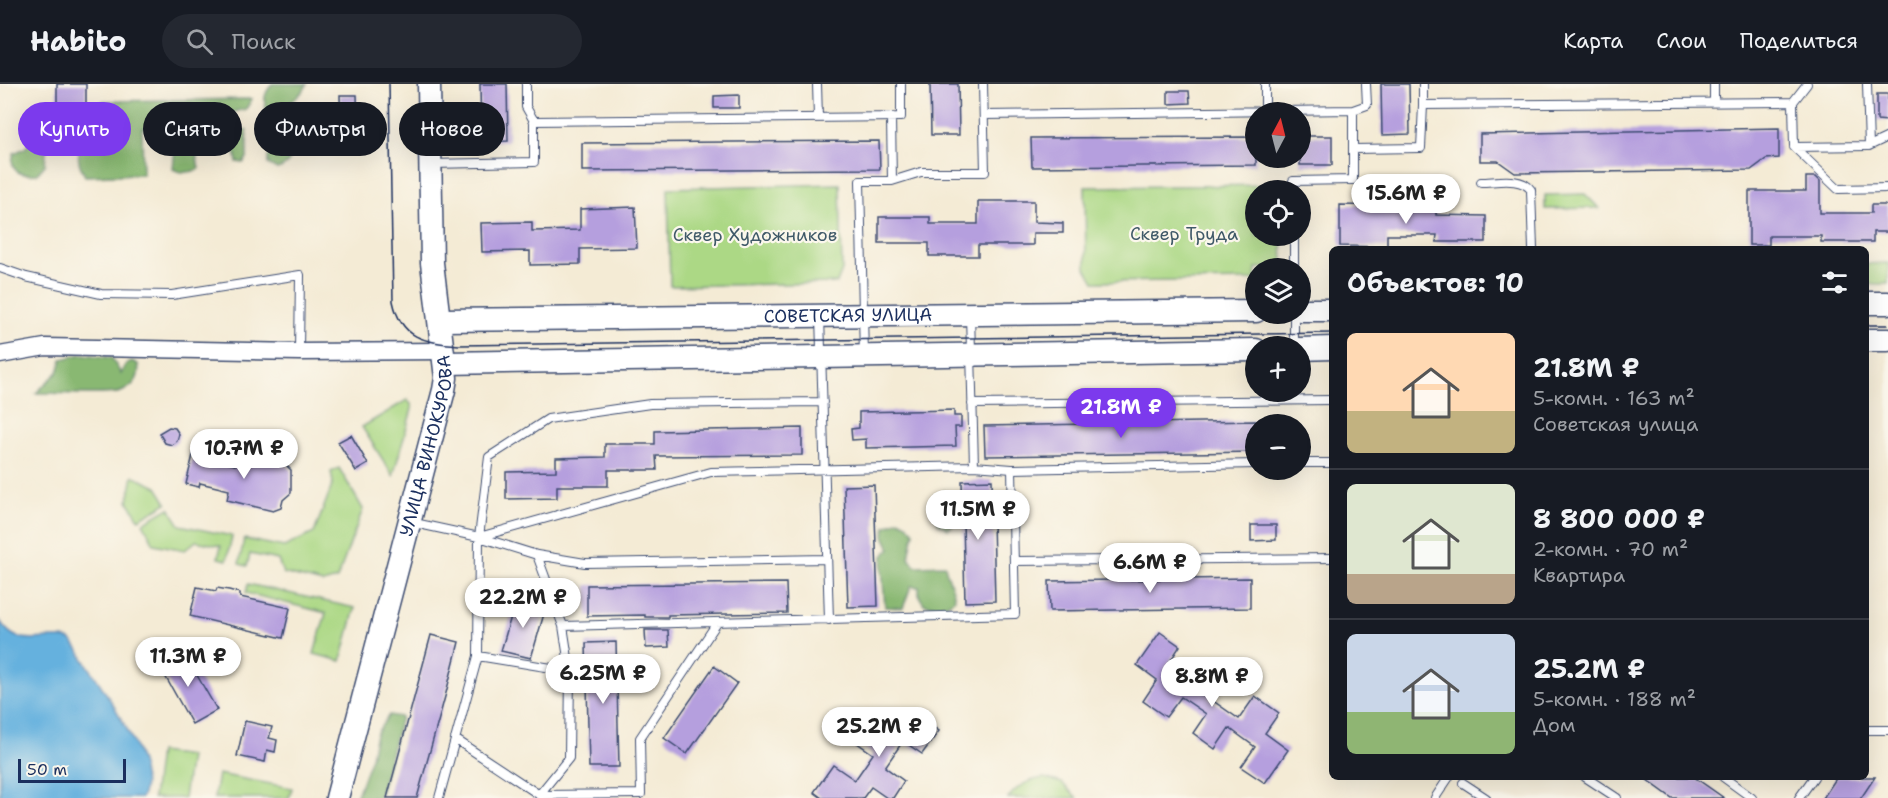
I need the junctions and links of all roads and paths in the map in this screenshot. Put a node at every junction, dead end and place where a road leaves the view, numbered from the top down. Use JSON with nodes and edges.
{"nodes":[{"id":1,"x":429,"y":84,"type":"edge"},
{"id":2,"x":526,"y":84,"type":"edge"},
{"id":3,"x":817,"y":84,"type":"edge"},
{"id":4,"x":901,"y":84,"type":"edge"},
{"id":5,"x":983,"y":84,"type":"edge"},
{"id":6,"x":1264,"y":84,"type":"edge"},
{"id":7,"x":1366,"y":84,"type":"edge"},
{"id":8,"x":1423,"y":84,"type":"edge"},
{"id":9,"x":1714,"y":84,"type":"edge"},
{"id":10,"x":1807,"y":84,"type":"edge"},
{"id":11,"x":1867,"y":84,"type":"edge"},
{"id":12,"x":1265,"y":102,"type":"edge"},
{"id":13,"x":1714,"y":102,"type":"junction"},
{"id":14,"x":1793,"y":102,"type":"junction"},
{"id":15,"x":1423,"y":105,"type":"junction"},
{"id":16,"x":1311,"y":110,"type":"edge"},
{"id":17,"x":1353,"y":110,"type":"junction"},
{"id":18,"x":1245,"y":111,"type":"edge"},
{"id":19,"x":984,"y":115,"type":"junction"},
{"id":20,"x":891,"y":117,"type":"junction"},
{"id":21,"x":818,"y":118,"type":"junction"},
{"id":22,"x":534,"y":120,"type":"junction"},
{"id":23,"x":1888,"y":137,"type":"edge"},
{"id":24,"x":1869,"y":146,"type":"junction"},
{"id":25,"x":1794,"y":147,"type":"junction"},
{"id":26,"x":1353,"y":149,"type":"junction"},
{"id":27,"x":430,"y":164,"type":"junction"},
{"id":28,"x":892,"y":181,"type":"junction"},
{"id":29,"x":1311,"y":181,"type":"edge"},
{"id":30,"x":1480,"y":182,"type":"dead end"},
{"id":31,"x":1888,"y":188,"type":"edge"},
{"id":32,"x":1533,"y":246,"type":"edge"},
{"id":33,"x":0,"y":268,"type":"edge"},
{"id":34,"x":1869,"y":303,"type":"edge"},
{"id":35,"x":1888,"y":303,"type":"edge"},
{"id":36,"x":1311,"y":310,"type":"edge"},
{"id":37,"x":1329,"y":310,"type":"edge"},
{"id":38,"x":1245,"y":311,"type":"edge"},
{"id":39,"x":970,"y":314,"type":"junction"},
{"id":40,"x":863,"y":315,"type":"junction"},
{"id":41,"x":820,"y":316,"type":"junction"},
{"id":42,"x":440,"y":320,"type":"junction"},
{"id":43,"x":1869,"y":340,"type":"edge"},
{"id":44,"x":1888,"y":340,"type":"edge"},
{"id":45,"x":1329,"y":348,"type":"edge"},
{"id":46,"x":1311,"y":349,"type":"edge"},
{"id":47,"x":1245,"y":350,"type":"edge"},
{"id":48,"x":299,"y":352,"type":"junction"},
{"id":49,"x":971,"y":354,"type":"junction"},
{"id":50,"x":0,"y":355,"type":"edge"},
{"id":51,"x":864,"y":356,"type":"junction"},
{"id":52,"x":445,"y":357,"type":"junction"},
{"id":53,"x":821,"y":357,"type":"junction"},
{"id":54,"x":1329,"y":400,"type":"edge"},
{"id":55,"x":823,"y":402,"type":"junction"},
{"id":56,"x":972,"y":404,"type":"junction"},
{"id":57,"x":1311,"y":463,"type":"edge"},
{"id":58,"x":1329,"y":463,"type":"edge"},
{"id":59,"x":1245,"y":464,"type":"edge"},
{"id":60,"x":974,"y":466,"type":"junction"},
{"id":61,"x":825,"y":469,"type":"junction"},
{"id":62,"x":1012,"y":469,"type":"junction"},
{"id":63,"x":410,"y":522,"type":"junction"},
{"id":64,"x":479,"y":537,"type":"junction"},
{"id":65,"x":537,"y":555,"type":"junction"},
{"id":66,"x":1329,"y":558,"type":"edge"},
{"id":67,"x":827,"y":559,"type":"junction"},
{"id":68,"x":1014,"y":561,"type":"junction"},
{"id":69,"x":478,"y":588,"type":"junction"},
{"id":70,"x":551,"y":592,"type":"junction"},
{"id":71,"x":829,"y":620,"type":"junction"},
{"id":72,"x":717,"y":623,"type":"junction"},
{"id":73,"x":563,"y":626,"type":"junction"},
{"id":74,"x":478,"y":656,"type":"junction"},
{"id":75,"x":570,"y":671,"type":"junction"},
{"id":76,"x":1869,"y":730,"type":"edge"},
{"id":77,"x":1888,"y":730,"type":"edge"},
{"id":78,"x":455,"y":739,"type":"junction"},
{"id":79,"x":1447,"y":780,"type":"edge"},
{"id":80,"x":1590,"y":780,"type":"edge"},
{"id":81,"x":1727,"y":780,"type":"edge"},
{"id":82,"x":1812,"y":780,"type":"edge"},
{"id":83,"x":1463,"y":783,"type":"dead end"},
{"id":84,"x":536,"y":795,"type":"edge"},
{"id":85,"x":337,"y":798,"type":"edge"},
{"id":86,"x":439,"y":798,"type":"edge"},
{"id":87,"x":1435,"y":798,"type":"edge"},
{"id":88,"x":1486,"y":798,"type":"edge"},
{"id":89,"x":1617,"y":798,"type":"edge"},
{"id":90,"x":1752,"y":798,"type":"edge"},
{"id":91,"x":1799,"y":798,"type":"edge"}],
"edges":[{"from":1,"to":27,"type":"main road","name":"УЛИЦА ВИНОКУРОВА"},
{"from":2,"to":22,"type":"lane"},
{"from":3,"to":21,"type":"lane"},
{"from":4,"to":20,"type":"lane"},
{"from":5,"to":19,"type":"lane"},
{"from":6,"to":12,"type":"lane"},
{"from":7,"to":17,"type":"lane"},
{"from":8,"to":15,"type":"lane"},
{"from":9,"to":13,"type":"lane"},
{"from":10,"to":14,"type":"lane"},
{"from":11,"to":24,"type":"lane"},
{"from":13,"to":14,"type":"lane"},
{"from":13,"to":15,"type":"lane"},
{"from":14,"to":25,"type":"lane"},
{"from":15,"to":26,"type":"lane"},
{"from":16,"to":17,"type":"lane"},
{"from":17,"to":26,"type":"lane"},
{"from":18,"to":19,"type":"lane"},
{"from":19,"to":28,"type":"lane"},
{"from":20,"to":21,"type":"lane"},
{"from":20,"to":28,"type":"lane"},
{"from":21,"to":22,"type":"lane"},
{"from":22,"to":27,"type":"lane"},
{"from":23,"to":24,"type":"lane"},
{"from":24,"to":25,"type":"lane"},
{"from":25,"to":31,"type":"lane"},
{"from":26,"to":29,"type":"lane"},
{"from":27,"to":42,"type":"main road","name":"УЛИЦА ВИНОКУРОВА"},
{"from":28,"to":40,"type":"lane"},
{"from":30,"to":32,"type":"lane"},
{"from":33,"to":48,"type":"lane"},
{"from":34,"to":35,"type":"main road"},
{"from":36,"to":37,"type":"main road"},
{"from":38,"to":39,"type":"main road","name":"СОВЕТСКАЯ УЛИЦА"},
{"from":39,"to":40,"type":"main road","name":"СОВЕТСКАЯ УЛИЦА"},
{"from":39,"to":49,"type":"lane"},
{"from":40,"to":41,"type":"main road","name":"СОВЕТСКАЯ УЛИЦА"},
{"from":40,"to":51,"type":"lane"},
{"from":41,"to":42,"type":"main road","name":"СОВЕТСКАЯ УЛИЦА"},
{"from":41,"to":53,"type":"lane"},
{"from":42,"to":52,"type":"main road","name":"УЛИЦА ВИНОКУРОВА"},
{"from":43,"to":44,"type":"main road"},
{"from":45,"to":46,"type":"main road"},
{"from":47,"to":49,"type":"main road"},
{"from":48,"to":50,"type":"street"},
{"from":48,"to":52,"type":"street"},
{"from":49,"to":51,"type":"main road"},
{"from":49,"to":56,"type":"lane"},
{"from":51,"to":53,"type":"main road"},
{"from":52,"to":53,"type":"main road"},
{"from":52,"to":63,"type":"main road","name":"УЛИЦА ВИНОКУРОВА"},
{"from":53,"to":55,"type":"lane"},
{"from":54,"to":56,"type":"lane"},
{"from":55,"to":61,"type":"lane"},
{"from":55,"to":64,"type":"lane"},
{"from":56,"to":60,"type":"lane"},
{"from":57,"to":58,"type":"lane"},
{"from":59,"to":62,"type":"lane"},
{"from":60,"to":61,"type":"lane"},
{"from":60,"to":62,"type":"lane"},
{"from":61,"to":64,"type":"lane"},
{"from":61,"to":67,"type":"lane"},
{"from":62,"to":68,"type":"lane"},
{"from":63,"to":64,"type":"lane"},
{"from":63,"to":85,"type":"main road","name":"УЛИЦА ВИНОКУРОВА"},
{"from":64,"to":65,"type":"lane"},
{"from":64,"to":69,"type":"lane"},
{"from":65,"to":67,"type":"lane"},
{"from":65,"to":70,"type":"lane"},
{"from":66,"to":68,"type":"lane"},
{"from":67,"to":71,"type":"lane"},
{"from":68,"to":71,"type":"lane"},
{"from":69,"to":70,"type":"lane"},
{"from":69,"to":74,"type":"lane"},
{"from":70,"to":73,"type":"lane"},
{"from":71,"to":72,"type":"lane"},
{"from":72,"to":73,"type":"lane"},
{"from":72,"to":84,"type":"lane"},
{"from":73,"to":75,"type":"lane"},
{"from":74,"to":75,"type":"lane"},
{"from":74,"to":78,"type":"lane"},
{"from":75,"to":84,"type":"lane"},
{"from":76,"to":77,"type":"lane"},
{"from":78,"to":84,"type":"lane"},
{"from":78,"to":86,"type":"lane"},
{"from":79,"to":87,"type":"lane"},
{"from":80,"to":89,"type":"lane"},
{"from":81,"to":90,"type":"lane"},
{"from":82,"to":91,"type":"lane"},
{"from":83,"to":88,"type":"lane"}]}
